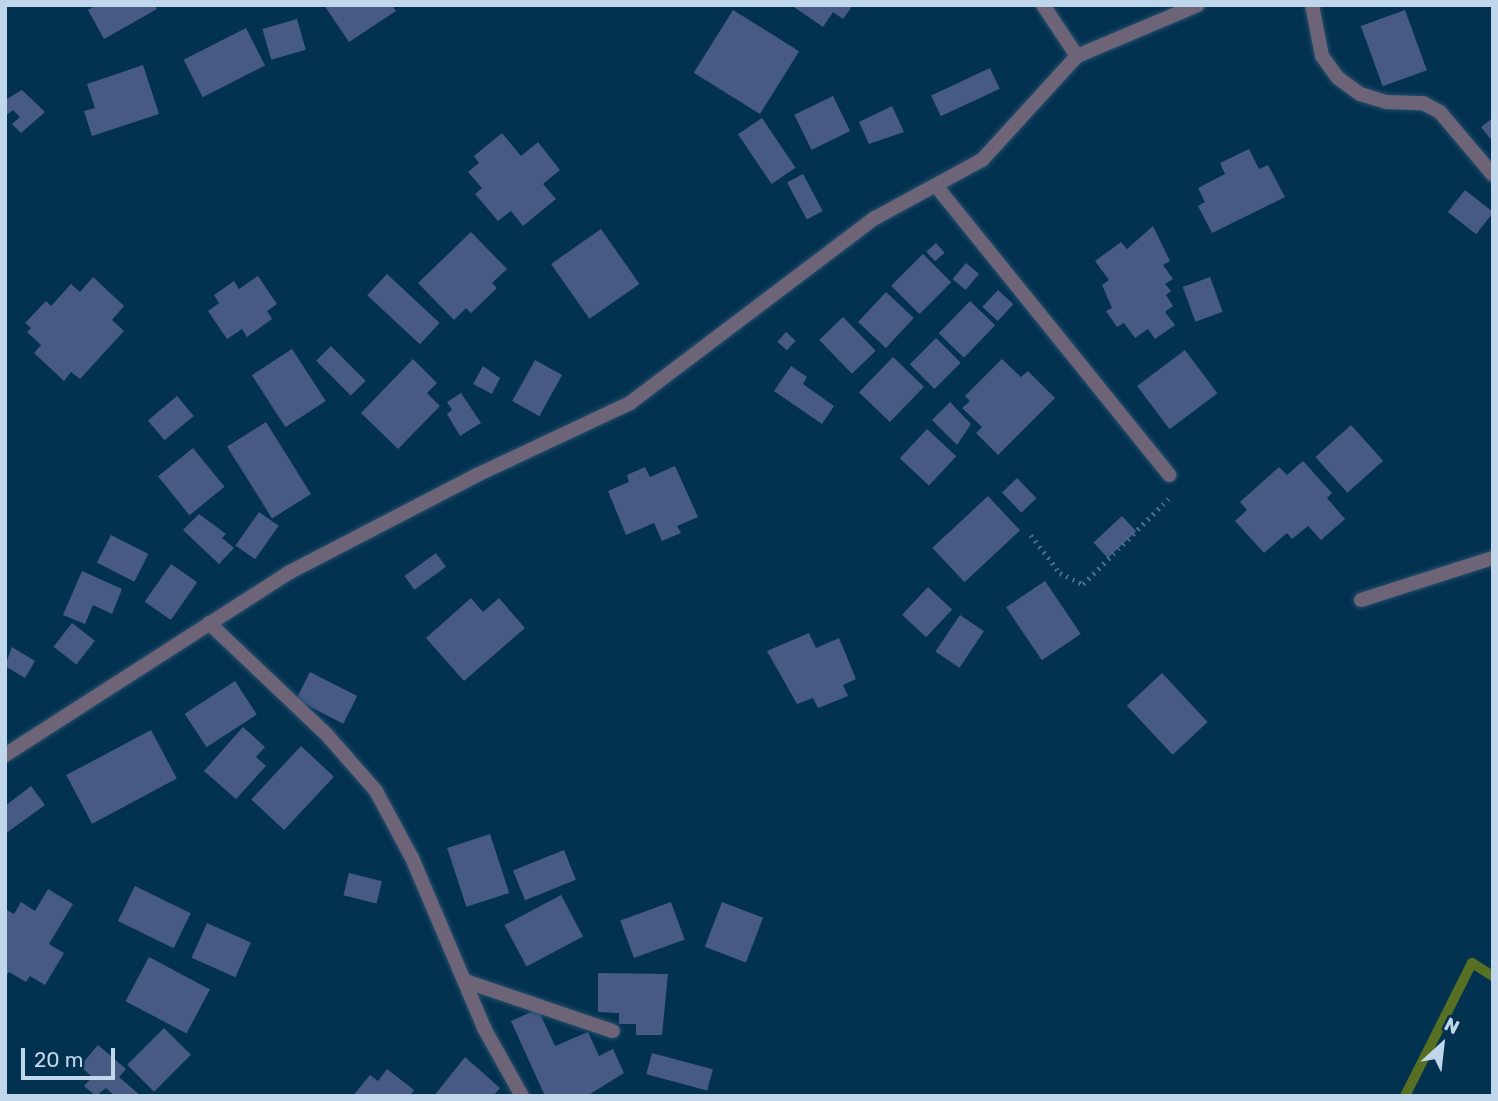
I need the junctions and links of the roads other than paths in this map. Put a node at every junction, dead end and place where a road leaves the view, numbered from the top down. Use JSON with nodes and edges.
{"nodes":[{"id":1,"x":1043,"y":5,"type":"edge"},
{"id":2,"x":1198,"y":5,"type":"edge"},
{"id":3,"x":1312,"y":5,"type":"edge"},
{"id":4,"x":1077,"y":56,"type":"junction"},
{"id":5,"x":1493,"y":175,"type":"edge"},
{"id":6,"x":937,"y":187,"type":"junction"},
{"id":7,"x":1169,"y":475,"type":"road end"},
{"id":8,"x":1493,"y":558,"type":"edge"},
{"id":9,"x":1361,"y":600,"type":"dead end"},
{"id":10,"x":209,"y":624,"type":"junction"},
{"id":11,"x":5,"y":755,"type":"edge"},
{"id":12,"x":465,"y":981,"type":"junction"},
{"id":13,"x":613,"y":1031,"type":"dead end"},
{"id":14,"x":522,"y":1096,"type":"edge"}],
"edges":[{"from":1,"to":4,"type":"street"},
{"from":2,"to":4,"type":"street"},
{"from":3,"to":5,"type":"street"},
{"from":4,"to":6,"type":"street"},
{"from":6,"to":7,"type":"street"},
{"from":6,"to":10,"type":"street"},
{"from":8,"to":9,"type":"street"},
{"from":10,"to":11,"type":"street"},
{"from":10,"to":12,"type":"street"},
{"from":12,"to":13,"type":"street"},
{"from":12,"to":14,"type":"street"}]}
